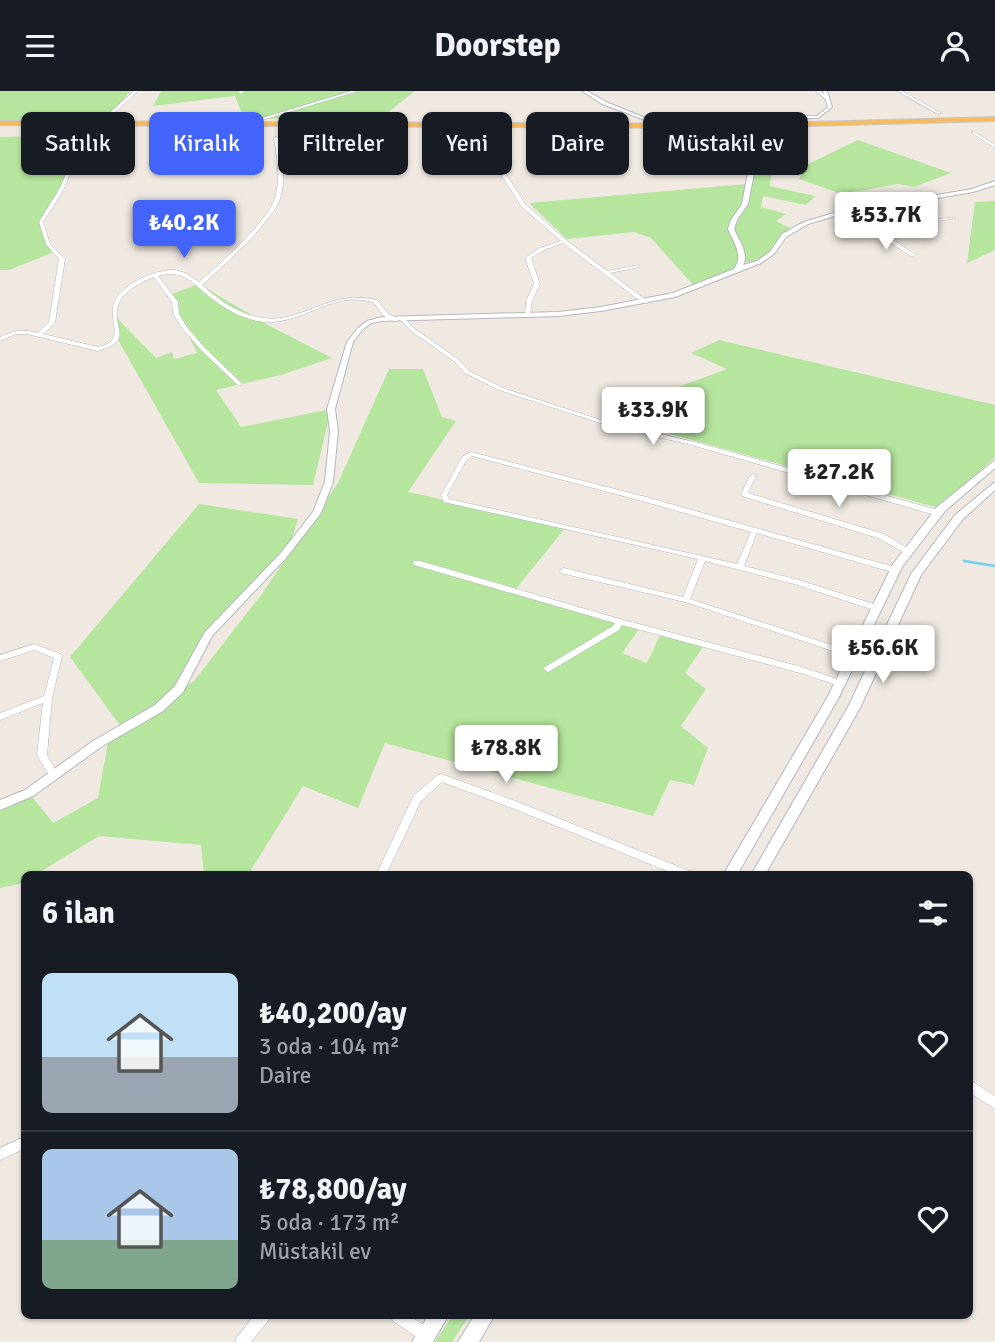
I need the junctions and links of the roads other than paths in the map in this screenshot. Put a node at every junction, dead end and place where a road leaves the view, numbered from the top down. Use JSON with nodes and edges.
{"nodes":[{"id":1,"x":136,"y":91,"type":"edge"},
{"id":2,"x":356,"y":91,"type":"edge"},
{"id":3,"x":584,"y":91,"type":"edge"},
{"id":4,"x":818,"y":91,"type":"edge"},
{"id":5,"x":825,"y":91,"type":"edge"},
{"id":6,"x":899,"y":91,"type":"edge"},
{"id":7,"x":826,"y":98,"type":"junction"},
{"id":8,"x":113,"y":112,"type":"edge"},
{"id":9,"x":939,"y":113,"type":"dead end"},
{"id":10,"x":264,"y":118,"type":"edge"},
{"id":11,"x":642,"y":118,"type":"junction"},
{"id":12,"x":995,"y":121,"type":"edge"},
{"id":13,"x":0,"y":125,"type":"edge"},
{"id":14,"x":973,"y":132,"type":"dead end"},
{"id":15,"x":276,"y":138,"type":"dead end"},
{"id":16,"x":995,"y":147,"type":"edge"},
{"id":17,"x":68,"y":175,"type":"edge"},
{"id":18,"x":503,"y":175,"type":"edge"},
{"id":19,"x":995,"y":184,"type":"edge"},
{"id":20,"x":848,"y":211,"type":"junction"},
{"id":21,"x":954,"y":218,"type":"dead end"},
{"id":22,"x":877,"y":229,"type":"junction"},
{"id":23,"x":565,"y":241,"type":"junction"},
{"id":24,"x":912,"y":255,"type":"dead end"},
{"id":25,"x":637,"y":266,"type":"dead end"},
{"id":26,"x":736,"y":270,"type":"junction"},
{"id":27,"x":608,"y":272,"type":"junction"},
{"id":28,"x":155,"y":275,"type":"junction"},
{"id":29,"x":199,"y":284,"type":"junction"},
{"id":30,"x":645,"y":302,"type":"junction"},
{"id":31,"x":383,"y":312,"type":"junction"},
{"id":32,"x":527,"y":315,"type":"junction"},
{"id":33,"x":399,"y":319,"type":"junction"},
{"id":34,"x":369,"y":321,"type":"junction"},
{"id":35,"x":40,"y":334,"type":"junction"},
{"id":36,"x":0,"y":339,"type":"edge"},
{"id":37,"x":239,"y":384,"type":"dead end"},
{"id":38,"x":995,"y":463,"type":"edge"},
{"id":39,"x":753,"y":476,"type":"dead end"},
{"id":40,"x":995,"y":485,"type":"edge"},
{"id":41,"x":938,"y":513,"type":"junction"},
{"id":42,"x":755,"y":530,"type":"junction"},
{"id":43,"x":908,"y":551,"type":"junction"},
{"id":44,"x":702,"y":558,"type":"junction"},
{"id":45,"x":417,"y":563,"type":"dead end"},
{"id":46,"x":739,"y":568,"type":"junction"},
{"id":47,"x":895,"y":570,"type":"junction"},
{"id":48,"x":564,"y":571,"type":"dead end"},
{"id":49,"x":686,"y":600,"type":"junction"},
{"id":50,"x":877,"y":608,"type":"junction"},
{"id":51,"x":620,"y":622,"type":"junction"},
{"id":52,"x":854,"y":655,"type":"junction"},
{"id":53,"x":0,"y":658,"type":"edge"},
{"id":54,"x":548,"y":669,"type":"dead end"},
{"id":55,"x":840,"y":683,"type":"junction"},
{"id":56,"x":48,"y":698,"type":"junction"},
{"id":57,"x":0,"y":717,"type":"edge"},
{"id":58,"x":54,"y":776,"type":"junction"},
{"id":59,"x":0,"y":805,"type":"edge"},
{"id":60,"x":383,"y":871,"type":"edge"},
{"id":61,"x":678,"y":871,"type":"edge"},
{"id":62,"x":732,"y":871,"type":"edge"},
{"id":63,"x":760,"y":871,"type":"edge"},
{"id":64,"x":973,"y":1088,"type":"edge"},
{"id":65,"x":995,"y":1103,"type":"edge"},
{"id":66,"x":21,"y":1144,"type":"edge"},
{"id":67,"x":0,"y":1154,"type":"edge"},
{"id":68,"x":261,"y":1319,"type":"edge"},
{"id":69,"x":401,"y":1319,"type":"edge"},
{"id":70,"x":437,"y":1319,"type":"edge"},
{"id":71,"x":483,"y":1319,"type":"edge"},
{"id":72,"x":424,"y":1339,"type":"edge"},
{"id":73,"x":242,"y":1342,"type":"edge"},
{"id":74,"x":468,"y":1342,"type":"edge"}],
"edges":[{"from":1,"to":8,"type":"street"},
{"from":2,"to":10,"type":"street"},
{"from":3,"to":11,"type":"street"},
{"from":4,"to":7,"type":"street"},
{"from":5,"to":7,"type":"street"},
{"from":6,"to":9,"type":"street"},
{"from":7,"to":11,"type":"street"},
{"from":11,"to":26,"type":"street","bridge":true},
{"from":12,"to":13,"type":"highway"},
{"from":14,"to":16,"type":"street"},
{"from":15,"to":29,"type":"street"},
{"from":17,"to":35,"type":"street"},
{"from":18,"to":23,"type":"street"},
{"from":19,"to":20,"type":"street"},
{"from":20,"to":22,"type":"street"},
{"from":20,"to":26,"type":"street"},
{"from":21,"to":22,"type":"street"},
{"from":22,"to":24,"type":"street"},
{"from":23,"to":27,"type":"street"},
{"from":23,"to":32,"type":"street"},
{"from":25,"to":27,"type":"street"},
{"from":26,"to":30,"type":"street"},
{"from":27,"to":30,"type":"street"},
{"from":28,"to":29,"type":"street"},
{"from":28,"to":35,"type":"street"},
{"from":28,"to":37,"type":"street"},
{"from":29,"to":31,"type":"street"},
{"from":30,"to":32,"type":"street"},
{"from":31,"to":33,"type":"street"},
{"from":31,"to":34,"type":"street"},
{"from":32,"to":33,"type":"street"},
{"from":33,"to":34,"type":"street"},
{"from":33,"to":41,"type":"street"},
{"from":34,"to":58,"type":"street"},
{"from":35,"to":36,"type":"street"},
{"from":38,"to":41,"type":"main road"},
{"from":39,"to":43,"type":"street"},
{"from":40,"to":63,"type":"main road"},
{"from":41,"to":43,"type":"main road"},
{"from":42,"to":44,"type":"street"},
{"from":42,"to":46,"type":"street"},
{"from":42,"to":47,"type":"street"},
{"from":43,"to":47,"type":"main road"},
{"from":44,"to":46,"type":"street"},
{"from":44,"to":49,"type":"street"},
{"from":45,"to":51,"type":"street"},
{"from":46,"to":50,"type":"street"},
{"from":47,"to":50,"type":"main road"},
{"from":48,"to":49,"type":"street"},
{"from":49,"to":52,"type":"street"},
{"from":50,"to":52,"type":"main road"},
{"from":51,"to":54,"type":"street"},
{"from":51,"to":55,"type":"street"},
{"from":52,"to":55,"type":"main road"},
{"from":53,"to":56,"type":"street"},
{"from":55,"to":62,"type":"main road"},
{"from":56,"to":57,"type":"street"},
{"from":56,"to":58,"type":"street"},
{"from":58,"to":59,"type":"street"},
{"from":60,"to":61,"type":"street"},
{"from":64,"to":65,"type":"street"},
{"from":66,"to":67,"type":"street"},
{"from":68,"to":73,"type":"street"},
{"from":69,"to":72,"type":"street"},
{"from":70,"to":72,"type":"main road"},
{"from":71,"to":74,"type":"main road"}]}
